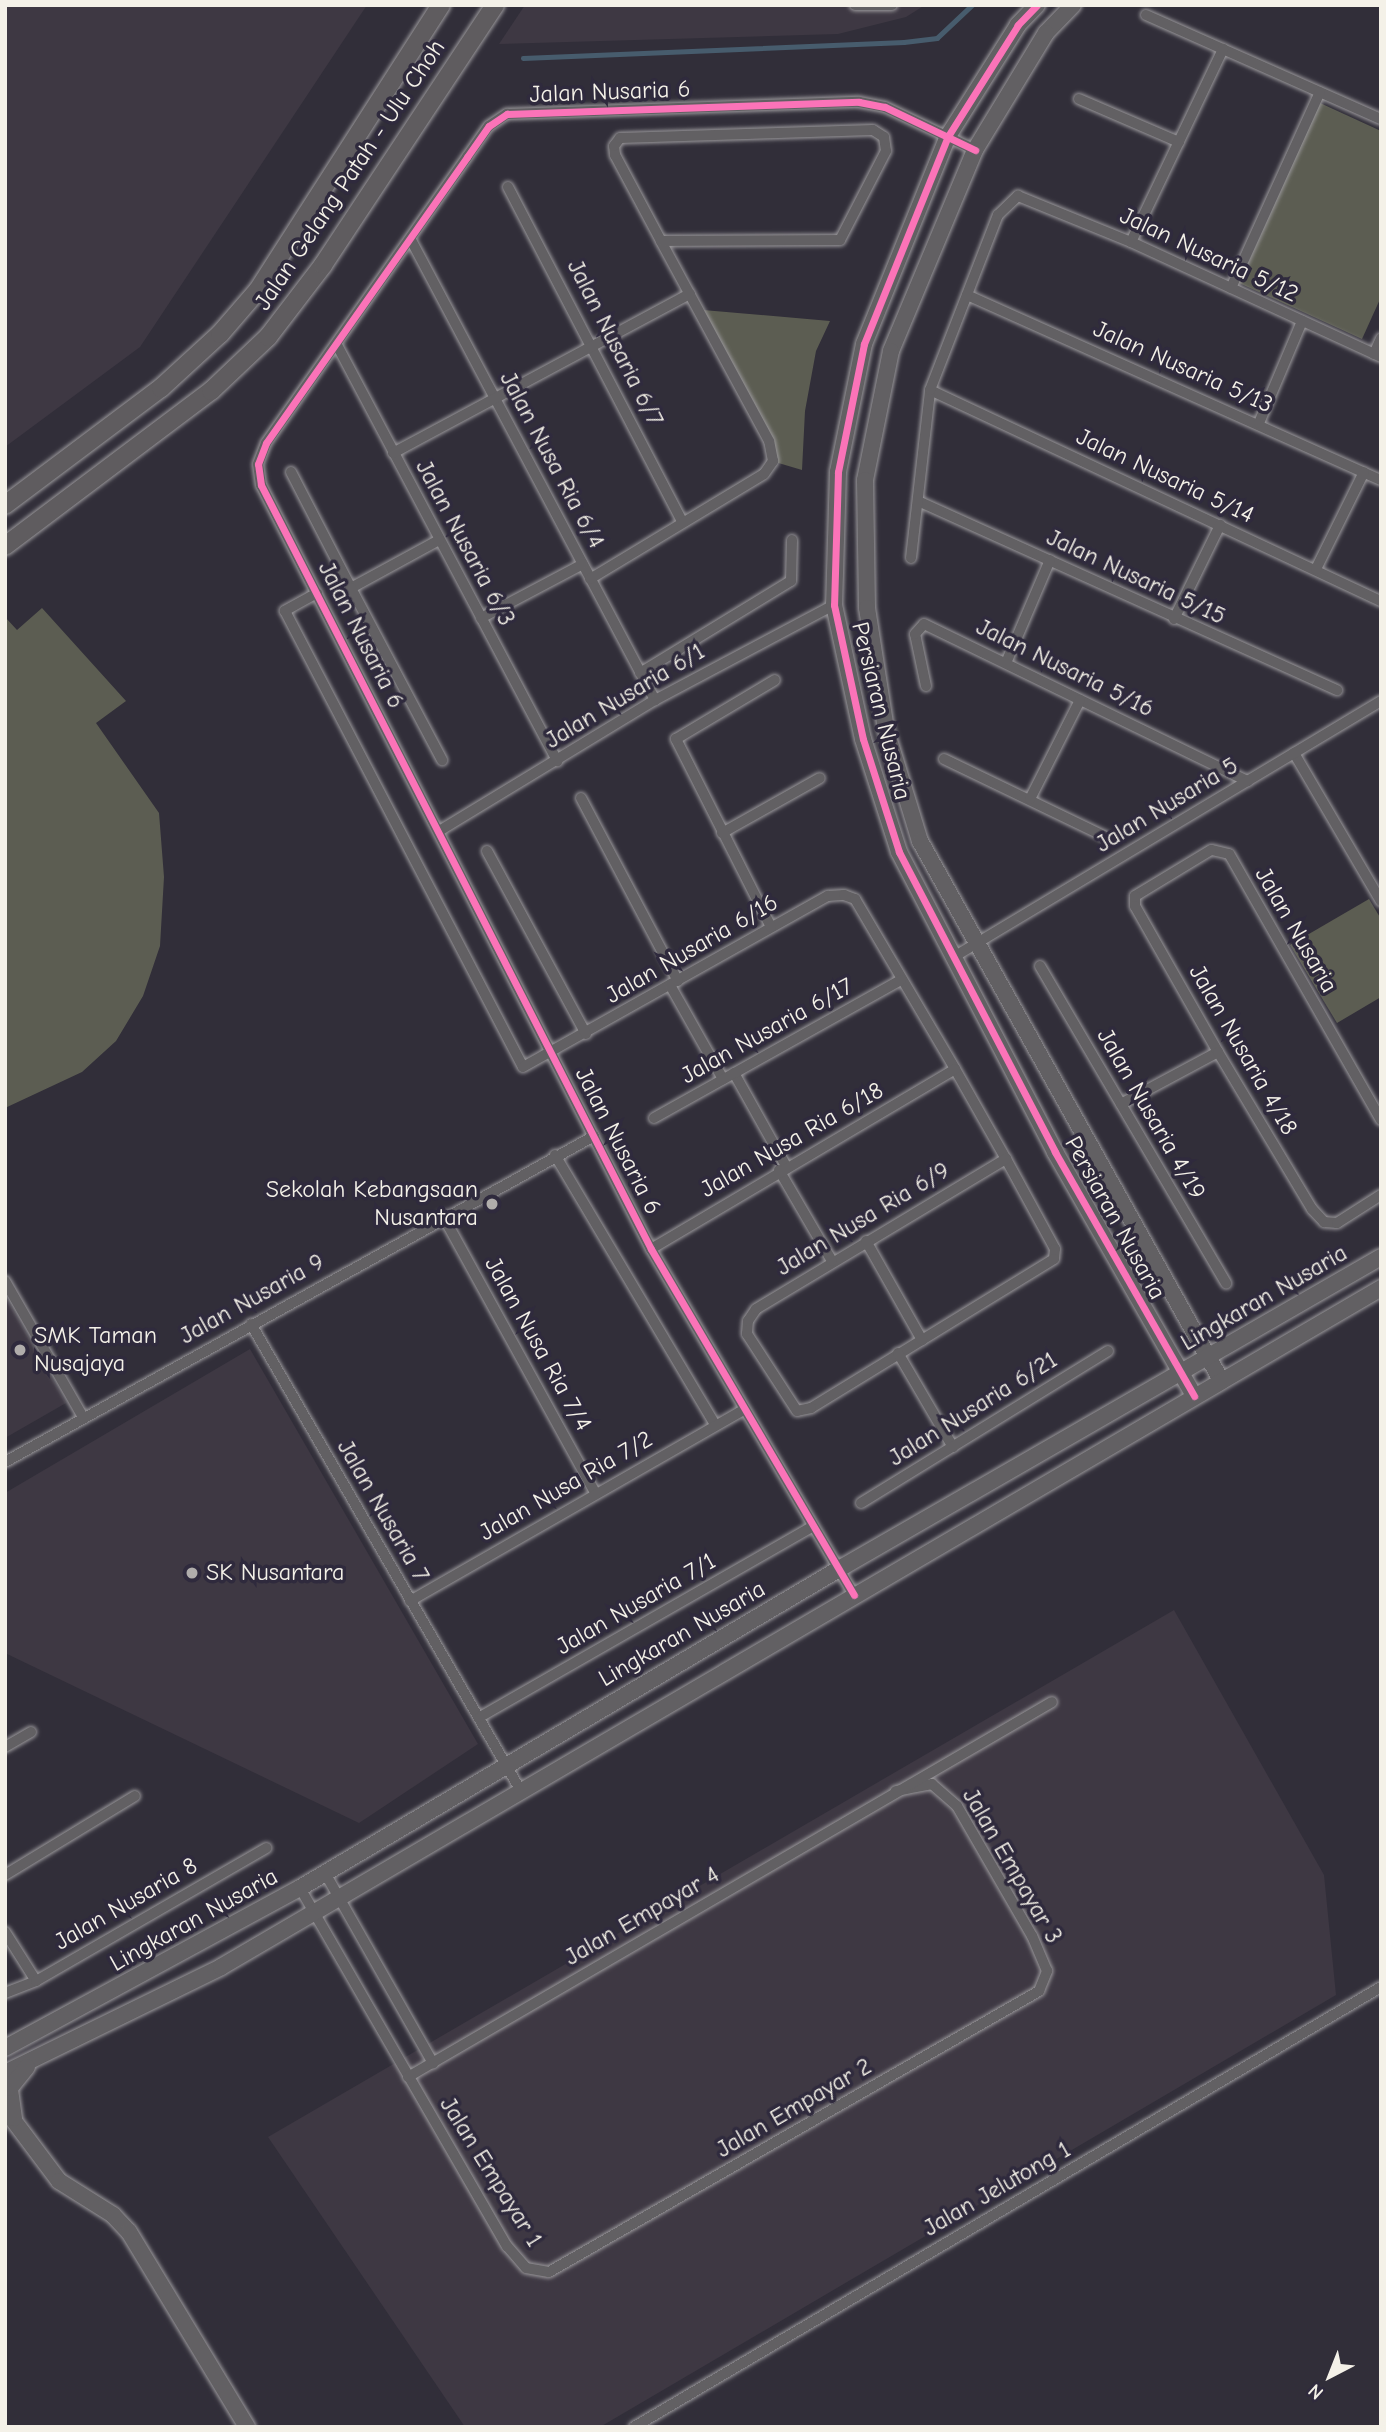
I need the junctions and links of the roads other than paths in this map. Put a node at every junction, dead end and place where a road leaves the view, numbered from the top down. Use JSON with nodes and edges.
{"nodes":[{"id":1,"x":441,"y":5,"type":"edge"},
{"id":2,"x":495,"y":5,"type":"edge"},
{"id":3,"x":855,"y":5,"type":"edge"},
{"id":4,"x":1037,"y":5,"type":"edge"},
{"id":5,"x":1073,"y":5,"type":"edge"},
{"id":6,"x":889,"y":7,"type":"edge"},
{"id":7,"x":1146,"y":15,"type":"dead end"},
{"id":8,"x":1223,"y":49,"type":"junction"},
{"id":9,"x":1320,"y":92,"type":"junction"},
{"id":10,"x":1079,"y":99,"type":"dead end"},
{"id":11,"x":1381,"y":119,"type":"edge"},
{"id":12,"x":948,"y":136,"type":"junction"},
{"id":13,"x":1179,"y":142,"type":"junction"},
{"id":14,"x":975,"y":150,"type":"junction"},
{"id":15,"x":508,"y":187,"type":"dead end"},
{"id":16,"x":411,"y":240,"type":"junction"},
{"id":17,"x":661,"y":242,"type":"junction"},
{"id":18,"x":1131,"y":242,"type":"junction"},
{"id":19,"x":1231,"y":288,"type":"junction"},
{"id":20,"x":690,"y":294,"type":"junction"},
{"id":21,"x":967,"y":295,"type":"junction"},
{"id":22,"x":1302,"y":321,"type":"junction"},
{"id":23,"x":1381,"y":338,"type":"edge"},
{"id":24,"x":337,"y":345,"type":"junction"},
{"id":25,"x":594,"y":346,"type":"junction"},
{"id":26,"x":1377,"y":356,"type":"edge"},
{"id":27,"x":930,"y":390,"type":"junction"},
{"id":28,"x":496,"y":400,"type":"junction"},
{"id":29,"x":1259,"y":423,"type":"junction"},
{"id":30,"x":393,"y":453,"type":"junction"},
{"id":31,"x":291,"y":472,"type":"dead end"},
{"id":32,"x":1364,"y":472,"type":"junction"},
{"id":33,"x":1381,"y":480,"type":"edge"},
{"id":34,"x":918,"y":501,"type":"junction"},
{"id":35,"x":5,"y":505,"type":"edge"},
{"id":36,"x":681,"y":520,"type":"junction"},
{"id":37,"x":1220,"y":524,"type":"junction"},
{"id":38,"x":439,"y":540,"type":"junction"},
{"id":39,"x":792,"y":540,"type":"dead end"},
{"id":40,"x":5,"y":546,"type":"edge"},
{"id":41,"x":911,"y":558,"type":"dead end"},
{"id":42,"x":1050,"y":560,"type":"junction"},
{"id":43,"x":583,"y":564,"type":"junction"},
{"id":44,"x":1316,"y":569,"type":"junction"},
{"id":45,"x":590,"y":579,"type":"junction"},
{"id":46,"x":351,"y":588,"type":"junction"},
{"id":47,"x":317,"y":593,"type":"junction"},
{"id":48,"x":1381,"y":601,"type":"edge"},
{"id":49,"x":834,"y":605,"type":"junction"},
{"id":50,"x":481,"y":618,"type":"junction"},
{"id":51,"x":1174,"y":619,"type":"junction"},
{"id":52,"x":1006,"y":663,"type":"junction"},
{"id":53,"x":640,"y":673,"type":"junction"},
{"id":54,"x":775,"y":680,"type":"dead end"},
{"id":55,"x":926,"y":686,"type":"dead end"},
{"id":56,"x":1337,"y":690,"type":"dead end"},
{"id":57,"x":1080,"y":699,"type":"junction"},
{"id":58,"x":655,"y":700,"type":"junction"},
{"id":59,"x":1381,"y":701,"type":"edge"},
{"id":60,"x":1294,"y":753,"type":"junction"},
{"id":61,"x":944,"y":759,"type":"dead end"},
{"id":62,"x":442,"y":760,"type":"dead end"},
{"id":63,"x":557,"y":761,"type":"junction"},
{"id":64,"x":820,"y":778,"type":"dead end"},
{"id":65,"x":1248,"y":781,"type":"junction"},
{"id":66,"x":581,"y":798,"type":"dead end"},
{"id":67,"x":1030,"y":799,"type":"junction"},
{"id":68,"x":441,"y":830,"type":"junction"},
{"id":69,"x":722,"y":833,"type":"junction"},
{"id":70,"x":1108,"y":838,"type":"dead end"},
{"id":71,"x":487,"y":851,"type":"dead end"},
{"id":72,"x":1135,"y":896,"type":"joint"},
{"id":73,"x":1381,"y":901,"type":"edge"},
{"id":74,"x":771,"y":926,"type":"junction"},
{"id":75,"x":975,"y":944,"type":"junction"},
{"id":76,"x":951,"y":958,"type":"junction"},
{"id":77,"x":1040,"y":966,"type":"dead end"},
{"id":78,"x":901,"y":980,"type":"junction"},
{"id":79,"x":674,"y":983,"type":"junction"},
{"id":80,"x":586,"y":1034,"type":"junction"},
{"id":81,"x":551,"y":1051,"type":"junction"},
{"id":82,"x":1218,"y":1052,"type":"junction"},
{"id":83,"x":955,"y":1069,"type":"junction"},
{"id":84,"x":729,"y":1076,"type":"junction"},
{"id":85,"x":1121,"y":1104,"type":"junction"},
{"id":86,"x":654,"y":1118,"type":"dead end"},
{"id":87,"x":1381,"y":1121,"type":"edge"},
{"id":88,"x":594,"y":1136,"type":"junction"},
{"id":89,"x":555,"y":1155,"type":"junction"},
{"id":90,"x":1006,"y":1158,"type":"junction"},
{"id":91,"x":782,"y":1168,"type":"junction"},
{"id":92,"x":1381,"y":1195,"type":"edge"},
{"id":93,"x":443,"y":1216,"type":"junction"},
{"id":94,"x":866,"y":1241,"type":"junction"},
{"id":95,"x":651,"y":1249,"type":"junction"},
{"id":96,"x":1381,"y":1256,"type":"edge"},
{"id":97,"x":832,"y":1261,"type":"junction"},
{"id":98,"x":5,"y":1281,"type":"edge"},
{"id":99,"x":1226,"y":1283,"type":"dead end"},
{"id":100,"x":1381,"y":1288,"type":"edge"},
{"id":101,"x":251,"y":1324,"type":"junction"},
{"id":102,"x":922,"y":1340,"type":"junction"},
{"id":103,"x":1108,"y":1351,"type":"dead end"},
{"id":104,"x":898,"y":1353,"type":"junction"},
{"id":105,"x":1208,"y":1357,"type":"junction"},
{"id":106,"x":1181,"y":1373,"type":"junction"},
{"id":107,"x":1222,"y":1380,"type":"junction"},
{"id":108,"x":1194,"y":1396,"type":"junction"},
{"id":109,"x":744,"y":1410,"type":"junction"},
{"id":110,"x":83,"y":1418,"type":"junction"},
{"id":111,"x":715,"y":1425,"type":"junction"},
{"id":112,"x":953,"y":1447,"type":"junction"},
{"id":113,"x":5,"y":1462,"type":"edge"},
{"id":114,"x":596,"y":1493,"type":"junction"},
{"id":115,"x":861,"y":1503,"type":"dead end"},
{"id":116,"x":812,"y":1527,"type":"junction"},
{"id":117,"x":839,"y":1569,"type":"junction"},
{"id":118,"x":854,"y":1595,"type":"junction"},
{"id":119,"x":410,"y":1601,"type":"junction"},
{"id":120,"x":1052,"y":1702,"type":"dead end"},
{"id":121,"x":480,"y":1717,"type":"junction"},
{"id":122,"x":31,"y":1732,"type":"dead end"},
{"id":123,"x":5,"y":1747,"type":"edge"},
{"id":124,"x":506,"y":1765,"type":"junction"},
{"id":125,"x":521,"y":1791,"type":"junction"},
{"id":126,"x":896,"y":1791,"type":"junction"},
{"id":127,"x":135,"y":1796,"type":"dead end"},
{"id":128,"x":266,"y":1848,"type":"dead end"},
{"id":129,"x":325,"y":1873,"type":"junction"},
{"id":130,"x":5,"y":1875,"type":"edge"},
{"id":131,"x":300,"y":1888,"type":"junction"},
{"id":132,"x":340,"y":1898,"type":"junction"},
{"id":133,"x":315,"y":1913,"type":"junction"},
{"id":134,"x":5,"y":1932,"type":"edge"},
{"id":135,"x":1048,"y":1971,"type":"joint"},
{"id":136,"x":36,"y":1981,"type":"junction"},
{"id":137,"x":1381,"y":1987,"type":"edge"},
{"id":138,"x":5,"y":1993,"type":"edge"},
{"id":139,"x":5,"y":2048,"type":"edge"},
{"id":140,"x":433,"y":2063,"type":"junction"},
{"id":141,"x":30,"y":2064,"type":"junction"},
{"id":142,"x":5,"y":2073,"type":"edge"},
{"id":143,"x":408,"y":2077,"type":"junction"},
{"id":144,"x":5,"y":2109,"type":"edge"},
{"id":145,"x":16,"y":2123,"type":"junction"},
{"id":146,"x":549,"y":2272,"type":"joint"},
{"id":147,"x":247,"y":2427,"type":"edge"},
{"id":148,"x":635,"y":2427,"type":"edge"}],
"edges":[{"from":1,"to":35,"type":"main road","name":"Jalan Gelang Patah - Ulu Choh"},
{"from":2,"to":40,"type":"main road","name":"Jalan Gelang Patah - Ulu Choh"},
{"from":3,"to":6,"type":"street"},
{"from":4,"to":12,"type":"street","name":"Persiaran Nusaria"},
{"from":5,"to":14,"type":"street","name":"Persiaran Nusaria"},
{"from":7,"to":8,"type":"street"},
{"from":8,"to":9,"type":"street"},
{"from":8,"to":13,"type":"street"},
{"from":9,"to":11,"type":"street"},
{"from":9,"to":19,"type":"street"},
{"from":10,"to":13,"type":"street"},
{"from":12,"to":14,"type":"street","name":"Jalan Nusaria 6"},
{"from":12,"to":16,"type":"street","name":"Jalan Nusaria 6"},
{"from":12,"to":49,"type":"street","name":"Persiaran Nusaria"},
{"from":13,"to":18,"type":"street"},
{"from":14,"to":75,"type":"street","name":"Persiaran Nusaria"},
{"from":15,"to":25,"type":"street","name":"Jalan Nusaria 6/7"},
{"from":16,"to":24,"type":"street","name":"Jalan Nusaria 6"},
{"from":16,"to":28,"type":"street","name":"Jalan Nusa Ria 6/4"},
{"from":17,"to":17,"type":"street"},
{"from":17,"to":20,"type":"street"},
{"from":18,"to":19,"type":"street","name":"Jalan Nusaria 5/12"},
{"from":18,"to":21,"type":"street","name":"Jalan Nusaria 5/12"},
{"from":19,"to":22,"type":"street","name":"Jalan Nusaria 5/12"},
{"from":20,"to":25,"type":"street"},
{"from":20,"to":36,"type":"street"},
{"from":21,"to":27,"type":"street"},
{"from":21,"to":29,"type":"street","name":"Jalan Nusaria 5/13"},
{"from":22,"to":26,"type":"street","name":"Jalan Nusaria 5/12"},
{"from":22,"to":29,"type":"street"},
{"from":23,"to":26,"type":"street"},
{"from":24,"to":30,"type":"street","name":"Jalan Nusaria 6/3"},
{"from":24,"to":47,"type":"street","name":"Jalan Nusaria 6"},
{"from":25,"to":28,"type":"street"},
{"from":25,"to":36,"type":"street","name":"Jalan Nusaria 6/7"},
{"from":27,"to":34,"type":"street"},
{"from":27,"to":37,"type":"street","name":"Jalan Nusaria 5/14"},
{"from":28,"to":30,"type":"street"},
{"from":28,"to":43,"type":"street","name":"Jalan Nusa Ria 6/4"},
{"from":29,"to":32,"type":"street","name":"Jalan Nusaria 5/13"},
{"from":30,"to":38,"type":"street","name":"Jalan Nusaria 6/3"},
{"from":31,"to":46,"type":"street"},
{"from":32,"to":33,"type":"street","name":"Jalan Nusaria 5/13"},
{"from":32,"to":44,"type":"street"},
{"from":34,"to":41,"type":"street"},
{"from":34,"to":42,"type":"street","name":"Jalan Nusaria 5/15"},
{"from":36,"to":45,"type":"street"},
{"from":37,"to":44,"type":"street","name":"Jalan Nusaria 5/14"},
{"from":37,"to":51,"type":"street"},
{"from":38,"to":46,"type":"street"},
{"from":38,"to":50,"type":"street","name":"Jalan Nusaria 6/3"},
{"from":39,"to":53,"type":"street"},
{"from":42,"to":51,"type":"street","name":"Jalan Nusaria 5/15"},
{"from":42,"to":52,"type":"street"},
{"from":43,"to":45,"type":"street","name":"Jalan Nusa Ria 6/4"},
{"from":43,"to":50,"type":"street"},
{"from":44,"to":48,"type":"street","name":"Jalan Nusaria 5/14"},
{"from":45,"to":53,"type":"street","name":"Jalan Nusa Ria 6/4"},
{"from":46,"to":62,"type":"street"},
{"from":47,"to":68,"type":"street","name":"Jalan Nusaria 6"},
{"from":47,"to":81,"type":"street","name":"Jalan Nusaria 6/16"},
{"from":49,"to":58,"type":"street","name":"Jalan Nusaria 6/1"},
{"from":49,"to":76,"type":"street","name":"Persiaran Nusaria"},
{"from":50,"to":63,"type":"street","name":"Jalan Nusaria 6/3"},
{"from":51,"to":56,"type":"street","name":"Jalan Nusaria 5/15"},
{"from":52,"to":55,"type":"street","name":"Jalan Nusaria 5/16"},
{"from":52,"to":57,"type":"street","name":"Jalan Nusaria 5/16"},
{"from":53,"to":58,"type":"street","name":"Jalan Nusa Ria 6/4"},
{"from":54,"to":69,"type":"street"},
{"from":57,"to":65,"type":"street","name":"Jalan Nusaria 5/16"},
{"from":57,"to":67,"type":"street"},
{"from":58,"to":63,"type":"street","name":"Jalan Nusaria 6/1"},
{"from":59,"to":60,"type":"street","name":"Jalan Nusaria 5"},
{"from":60,"to":65,"type":"street","name":"Jalan Nusaria 5"},
{"from":60,"to":73,"type":"street"},
{"from":61,"to":67,"type":"street"},
{"from":63,"to":68,"type":"street","name":"Jalan Nusaria 6/1"},
{"from":64,"to":69,"type":"street"},
{"from":65,"to":75,"type":"street","name":"Jalan Nusaria 5"},
{"from":66,"to":79,"type":"street"},
{"from":67,"to":70,"type":"street"},
{"from":68,"to":81,"type":"street","name":"Jalan Nusaria 6"},
{"from":69,"to":74,"type":"street"},
{"from":71,"to":80,"type":"street"},
{"from":72,"to":82,"type":"street","name":"Jalan Nusaria 4/18"},
{"from":72,"to":87,"type":"street","name":"Jalan Nusaria"},
{"from":74,"to":78,"type":"street","name":"Jalan Nusaria 6/16"},
{"from":74,"to":79,"type":"street","name":"Jalan Nusaria 6/16"},
{"from":75,"to":76,"type":"street"},
{"from":75,"to":105,"type":"street","name":"Persiaran Nusaria"},
{"from":76,"to":106,"type":"street","name":"Persiaran Nusaria"},
{"from":77,"to":85,"type":"street","name":"Jalan Nusaria 4/19"},
{"from":78,"to":83,"type":"street"},
{"from":78,"to":84,"type":"street","name":"Jalan Nusaria 6/17"},
{"from":79,"to":80,"type":"street","name":"Jalan Nusaria 6/16"},
{"from":79,"to":84,"type":"street"},
{"from":80,"to":81,"type":"street","name":"Jalan Nusaria 6/16"},
{"from":81,"to":88,"type":"street","name":"Jalan Nusaria 6"},
{"from":82,"to":85,"type":"street"},
{"from":82,"to":92,"type":"street","name":"Jalan Nusaria 4/18"},
{"from":83,"to":90,"type":"street"},
{"from":83,"to":91,"type":"street","name":"Jalan Nusa Ria 6/18"},
{"from":84,"to":86,"type":"street","name":"Jalan Nusaria 6/17"},
{"from":84,"to":91,"type":"street"},
{"from":85,"to":99,"type":"street","name":"Jalan Nusaria 4/19"},
{"from":88,"to":89,"type":"street","name":"Jalan Nusaria 9"},
{"from":88,"to":95,"type":"street","name":"Jalan Nusaria 6"},
{"from":89,"to":93,"type":"street","name":"Jalan Nusaria 9"},
{"from":89,"to":111,"type":"street"},
{"from":90,"to":94,"type":"street","name":"Jalan Nusa Ria 6/9"},
{"from":90,"to":102,"type":"street"},
{"from":91,"to":95,"type":"street","name":"Jalan Nusa Ria 6/18"},
{"from":91,"to":97,"type":"street"},
{"from":93,"to":101,"type":"street","name":"Jalan Nusaria 9"},
{"from":93,"to":114,"type":"street","name":"Jalan Nusa Ria 7/4"},
{"from":94,"to":97,"type":"street","name":"Jalan Nusa Ria 6/9"},
{"from":94,"to":102,"type":"street"},
{"from":95,"to":109,"type":"street","name":"Jalan Nusaria 6"},
{"from":96,"to":105,"type":"street","name":"Lingkaran Nusaria"},
{"from":97,"to":104,"type":"street","name":"Jalan Nusa Ria 6/9"},
{"from":98,"to":110,"type":"street"},
{"from":100,"to":107,"type":"street","name":"Lingkaran Nusaria"},
{"from":101,"to":110,"type":"street","name":"Jalan Nusaria 9"},
{"from":101,"to":119,"type":"street","name":"Jalan Nusaria 7"},
{"from":102,"to":104,"type":"street"},
{"from":103,"to":112,"type":"street","name":"Jalan Nusaria 6/21"},
{"from":104,"to":112,"type":"street"},
{"from":105,"to":106,"type":"street","name":"Lingkaran Nusaria"},
{"from":105,"to":107,"type":"street","name":"Persiaran Nusaria"},
{"from":106,"to":108,"type":"street","name":"Persiaran Nusaria"},
{"from":106,"to":117,"type":"street","name":"Lingkaran Nusaria"},
{"from":107,"to":108,"type":"street","name":"Lingkaran Nusaria"},
{"from":108,"to":118,"type":"street","name":"Lingkaran Nusaria"},
{"from":109,"to":111,"type":"street","name":"Jalan Nusa Ria 7/2"},
{"from":109,"to":116,"type":"street","name":"Jalan Nusaria 6"},
{"from":110,"to":113,"type":"street","name":"Jalan Nusaria 9"},
{"from":111,"to":114,"type":"street","name":"Jalan Nusa Ria 7/2"},
{"from":112,"to":115,"type":"street","name":"Jalan Nusaria 6/21"},
{"from":114,"to":119,"type":"street","name":"Jalan Nusa Ria 7/2"},
{"from":116,"to":117,"type":"street","name":"Jalan Nusaria 6"},
{"from":116,"to":121,"type":"street","name":"Jalan Nusaria 7/1"},
{"from":117,"to":118,"type":"street","name":"Jalan Nusaria 6"},
{"from":117,"to":124,"type":"street","name":"Lingkaran Nusaria"},
{"from":118,"to":125,"type":"street","name":"Lingkaran Nusaria"},
{"from":119,"to":121,"type":"street","name":"Jalan Nusaria 7"},
{"from":120,"to":126,"type":"street","name":"Jalan Empayar 4"},
{"from":121,"to":124,"type":"street","name":"Jalan Nusaria 7"},
{"from":122,"to":123,"type":"street"},
{"from":124,"to":125,"type":"street","name":"Jalan Nusaria 7"},
{"from":124,"to":129,"type":"street","name":"Lingkaran Nusaria"},
{"from":125,"to":132,"type":"street","name":"Lingkaran Nusaria"},
{"from":126,"to":135,"type":"street","name":"Jalan Empayar 3"},
{"from":126,"to":140,"type":"street","name":"Jalan Empayar 4"},
{"from":127,"to":130,"type":"street"},
{"from":128,"to":136,"type":"street","name":"Jalan Nusaria 8"},
{"from":129,"to":131,"type":"street","name":"Lingkaran Nusaria"},
{"from":129,"to":132,"type":"street"},
{"from":131,"to":133,"type":"street","name":"Jalan Empayar 1"},
{"from":131,"to":139,"type":"street","name":"Lingkaran Nusaria"},
{"from":132,"to":133,"type":"street","name":"Lingkaran Nusaria"},
{"from":132,"to":140,"type":"street"},
{"from":133,"to":141,"type":"street","name":"Lingkaran Nusaria"},
{"from":133,"to":143,"type":"street","name":"Jalan Empayar 1"},
{"from":134,"to":136,"type":"street"},
{"from":135,"to":146,"type":"street","name":"Jalan Empayar 2"},
{"from":136,"to":138,"type":"street","name":"Jalan Nusaria 8"},
{"from":137,"to":148,"type":"street","name":"Jalan Jelutong 1"},
{"from":140,"to":143,"type":"street","name":"Jalan Empayar 4"},
{"from":141,"to":142,"type":"street","name":"Lingkaran Nusaria"},
{"from":141,"to":145,"type":"street"},
{"from":143,"to":146,"type":"street","name":"Jalan Empayar 1"},
{"from":144,"to":145,"type":"street"},
{"from":145,"to":147,"type":"street"}]}
